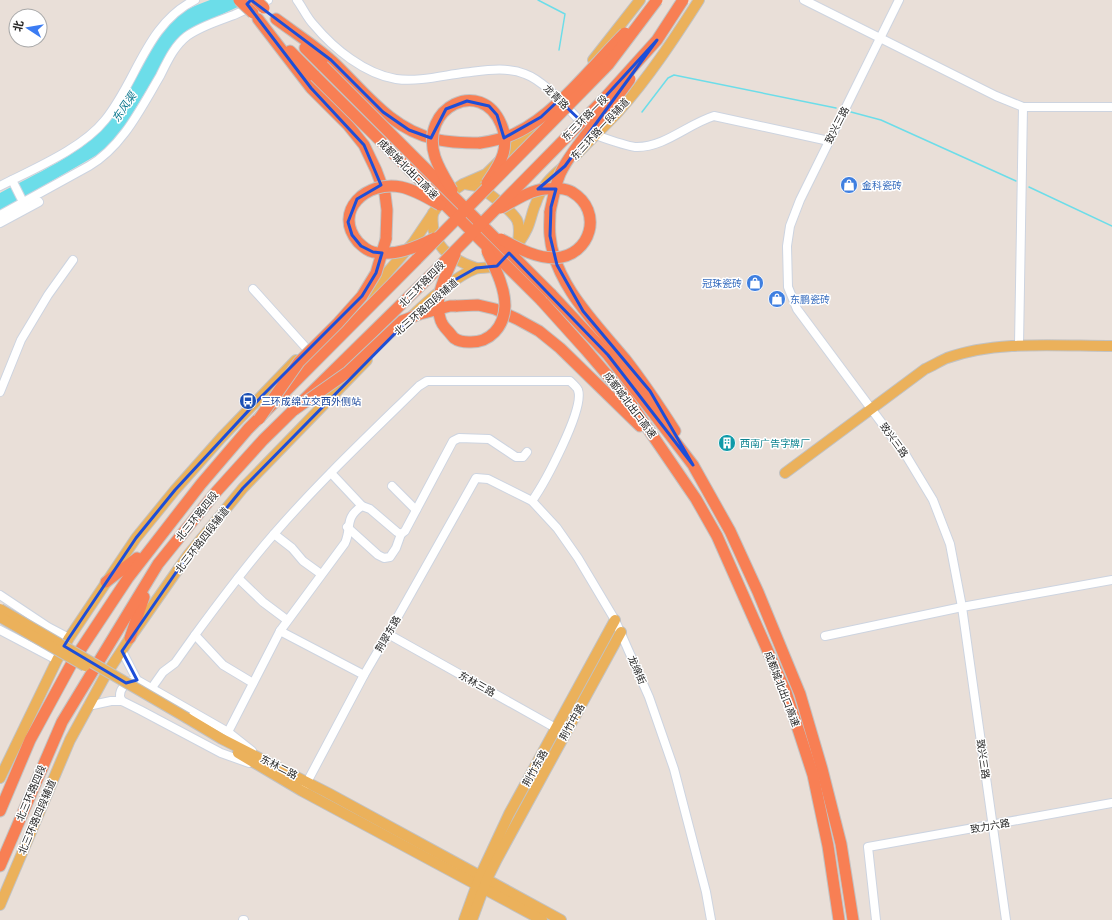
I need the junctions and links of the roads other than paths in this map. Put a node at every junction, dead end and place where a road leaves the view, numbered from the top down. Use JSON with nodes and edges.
{"nodes":[{"id":1,"x":195,"y":0,"type":"edge"},
{"id":2,"x":239,"y":0,"type":"edge"},
{"id":3,"x":256,"y":0,"type":"edge"},
{"id":4,"x":297,"y":0,"type":"edge"},
{"id":5,"x":640,"y":0,"type":"edge"},
{"id":6,"x":683,"y":0,"type":"edge"},
{"id":7,"x":699,"y":0,"type":"edge"},
{"id":8,"x":804,"y":0,"type":"edge"},
{"id":9,"x":898,"y":0,"type":"edge"},
{"id":10,"x":656,"y":2,"type":"edge"},
{"id":11,"x":266,"y":4,"type":"edge"},
{"id":12,"x":255,"y":16,"type":"junction"},
{"id":13,"x":276,"y":19,"type":"junction"},
{"id":14,"x":880,"y":38,"type":"junction"},
{"id":15,"x":657,"y":40,"type":"junction"},
{"id":16,"x":560,"y":101,"type":"junction"},
{"id":17,"x":1023,"y":107,"type":"junction"},
{"id":18,"x":1112,"y":107,"type":"edge"},
{"id":19,"x":595,"y":135,"type":"junction"},
{"id":20,"x":829,"y":141,"type":"junction"},
{"id":21,"x":12,"y":180,"type":"junction"},
{"id":22,"x":463,"y":184,"type":"junction"},
{"id":23,"x":0,"y":186,"type":"edge"},
{"id":24,"x":476,"y":200,"type":"junction"},
{"id":25,"x":458,"y":201,"type":"junction"},
{"id":26,"x":23,"y":202,"type":"junction"},
{"id":27,"x":39,"y":202,"type":"dead end"},
{"id":28,"x":450,"y":210,"type":"junction"},
{"id":29,"x":433,"y":212,"type":"junction"},
{"id":30,"x":463,"y":213,"type":"joint"},
{"id":31,"x":491,"y":213,"type":"junction"},
{"id":32,"x":0,"y":215,"type":"edge"},
{"id":33,"x":0,"y":223,"type":"edge"},
{"id":34,"x":477,"y":228,"type":"joint"},
{"id":35,"x":491,"y":234,"type":"junction"},
{"id":36,"x":442,"y":235,"type":"junction"},
{"id":37,"x":518,"y":244,"type":"junction"},
{"id":38,"x":485,"y":245,"type":"junction"},
{"id":39,"x":457,"y":248,"type":"junction"},
{"id":40,"x":504,"y":258,"type":"joint"},
{"id":41,"x":73,"y":260,"type":"dead end"},
{"id":42,"x":476,"y":268,"type":"junction"},
{"id":43,"x":253,"y":289,"type":"dead end"},
{"id":44,"x":1019,"y":346,"type":"junction"},
{"id":45,"x":1112,"y":346,"type":"edge"},
{"id":46,"x":307,"y":349,"type":"junction"},
{"id":47,"x":0,"y":392,"type":"edge"},
{"id":48,"x":871,"y":409,"type":"junction"},
{"id":49,"x":294,"y":410,"type":"junction"},
{"id":50,"x":258,"y":419,"type":"junction"},
{"id":51,"x":659,"y":444,"type":"junction"},
{"id":52,"x":527,"y":452,"type":"dead end"},
{"id":53,"x":693,"y":465,"type":"junction"},
{"id":54,"x":332,"y":473,"type":"junction"},
{"id":55,"x":785,"y":473,"type":"dead end"},
{"id":56,"x":476,"y":478,"type":"joint"},
{"id":57,"x":392,"y":486,"type":"dead end"},
{"id":58,"x":532,"y":501,"type":"junction"},
{"id":59,"x":362,"y":506,"type":"junction"},
{"id":60,"x":416,"y":510,"type":"junction"},
{"id":61,"x":348,"y":527,"type":"junction"},
{"id":62,"x":164,"y":530,"type":"junction"},
{"id":63,"x":274,"y":534,"type":"junction"},
{"id":64,"x":401,"y":534,"type":"junction"},
{"id":65,"x":321,"y":574,"type":"junction"},
{"id":66,"x":151,"y":577,"type":"junction"},
{"id":67,"x":238,"y":578,"type":"junction"},
{"id":68,"x":1112,"y":580,"type":"edge"},
{"id":69,"x":106,"y":582,"type":"junction"},
{"id":70,"x":0,"y":595,"type":"edge"},
{"id":71,"x":962,"y":607,"type":"junction"},
{"id":72,"x":0,"y":609,"type":"edge"},
{"id":73,"x":0,"y":617,"type":"edge"},
{"id":74,"x":287,"y":620,"type":"junction"},
{"id":75,"x":615,"y":620,"type":"junction"},
{"id":76,"x":0,"y":630,"type":"edge"},
{"id":77,"x":280,"y":631,"type":"junction"},
{"id":78,"x":621,"y":632,"type":"junction"},
{"id":79,"x":388,"y":634,"type":"junction"},
{"id":80,"x":194,"y":635,"type":"junction"},
{"id":81,"x":825,"y":636,"type":"dead end"},
{"id":82,"x":69,"y":638,"type":"junction"},
{"id":83,"x":130,"y":638,"type":"junction"},
{"id":84,"x":122,"y":650,"type":"junction"},
{"id":85,"x":57,"y":660,"type":"junction"},
{"id":86,"x":364,"y":675,"type":"junction"},
{"id":87,"x":136,"y":680,"type":"junction"},
{"id":88,"x":253,"y":683,"type":"junction"},
{"id":89,"x":151,"y":689,"type":"junction"},
{"id":90,"x":122,"y":702,"type":"junction"},
{"id":91,"x":88,"y":706,"type":"junction"},
{"id":92,"x":186,"y":720,"type":"junction"},
{"id":93,"x":561,"y":731,"type":"junction"},
{"id":94,"x":228,"y":732,"type":"junction"},
{"id":95,"x":263,"y":764,"type":"junction"},
{"id":96,"x":0,"y":778,"type":"edge"},
{"id":97,"x":307,"y":782,"type":"junction"},
{"id":98,"x":302,"y":791,"type":"junction"},
{"id":99,"x":1112,"y":803,"type":"edge"},
{"id":100,"x":0,"y":811,"type":"edge"},
{"id":101,"x":992,"y":826,"type":"junction"},
{"id":102,"x":0,"y":866,"type":"edge"},
{"id":103,"x":482,"y":882,"type":"junction"},
{"id":104,"x":0,"y":905,"type":"edge"},
{"id":105,"x":464,"y":920,"type":"edge"},
{"id":106,"x":472,"y":920,"type":"edge"},
{"id":107,"x":542,"y":920,"type":"edge"},
{"id":108,"x":562,"y":920,"type":"edge"},
{"id":109,"x":711,"y":920,"type":"edge"},
{"id":110,"x":839,"y":920,"type":"edge"},
{"id":111,"x":853,"y":920,"type":"edge"},
{"id":112,"x":876,"y":920,"type":"edge"},
{"id":113,"x":1006,"y":920,"type":"edge"}],
"edges":[{"from":1,"to":21,"type":"street"},
{"from":2,"to":12,"type":"highway","name":"成都城北出口高速","bridge":true},
{"from":3,"to":11,"type":"highway","name":"成都城北出口高速","bridge":true},
{"from":4,"to":16,"type":"street","name":"龙青路"},
{"from":5,"to":16,"type":"main road"},
{"from":6,"to":15,"type":"highway","name":"东三环路一段","bridge":true},
{"from":7,"to":19,"type":"main road","name":"东三环路一段辅道"},
{"from":8,"to":14,"type":"street"},
{"from":9,"to":14,"type":"street","name":"致兴三路"},
{"from":10,"to":13,"type":"highway","bridge":true},
{"from":10,"to":24,"type":"highway","name":"东三环路一段","bridge":true},
{"from":11,"to":13,"type":"highway","name":"成都城北出口高速"},
{"from":11,"to":26,"type":"street"},
{"from":12,"to":28,"type":"highway","name":"成都城北出口高速","bridge":true},
{"from":12,"to":50,"type":"highway","bridge":true},
{"from":13,"to":25,"type":"highway","name":"成都城北出口高速","bridge":true},
{"from":14,"to":17,"type":"street"},
{"from":14,"to":20,"type":"street","name":"致兴三路"},
{"from":15,"to":31,"type":"highway","name":"东三环路一段","bridge":true},
{"from":15,"to":53,"type":"highway","bridge":true},
{"from":16,"to":19,"type":"street","name":"龙青路"},
{"from":16,"to":22,"type":"main road"},
{"from":17,"to":18,"type":"street"},
{"from":17,"to":44,"type":"street"},
{"from":19,"to":20,"type":"street","name":"龙青路"},
{"from":19,"to":37,"type":"main road","name":"东三环路一段辅道"},
{"from":20,"to":48,"type":"street","name":"致兴三路"},
{"from":21,"to":23,"type":"street"},
{"from":21,"to":26,"type":"street"},
{"from":22,"to":29,"type":"main road"},
{"from":22,"to":37,"type":"main road"},
{"from":24,"to":25,"type":"highway","bridge":true},
{"from":24,"to":30,"type":"highway","name":"东三环路一段","bridge":true},
{"from":25,"to":35,"type":"highway","name":"成都城北出口高速","bridge":true},
{"from":26,"to":32,"type":"street"},
{"from":27,"to":33,"type":"street"},
{"from":28,"to":36,"type":"highway","bridge":true},
{"from":28,"to":38,"type":"highway","name":"成都城北出口高速","bridge":true},
{"from":29,"to":42,"type":"main road"},
{"from":29,"to":46,"type":"main road"},
{"from":30,"to":36,"type":"highway","name":"北三环路四段","bridge":true},
{"from":31,"to":34,"type":"highway","name":"东三环路一段","bridge":true},
{"from":31,"to":35,"type":"highway","bridge":true},
{"from":34,"to":39,"type":"highway","name":"北三环路四段","bridge":true},
{"from":35,"to":53,"type":"highway","name":"成都城北出口高速","bridge":true},
{"from":36,"to":50,"type":"highway","name":"北三环路四段","bridge":true},
{"from":37,"to":40,"type":"main road","name":"东三环路一段辅道"},
{"from":38,"to":39,"type":"highway","bridge":true},
{"from":38,"to":51,"type":"highway","name":"成都城北出口高速","bridge":true},
{"from":39,"to":49,"type":"highway","name":"北三环路四段","bridge":true},
{"from":40,"to":42,"type":"main road","name":"北三环路四段辅道"},
{"from":41,"to":47,"type":"street"},
{"from":42,"to":83,"type":"main road","name":"北三环路四段辅道"},
{"from":43,"to":46,"type":"street"},
{"from":44,"to":45,"type":"main road"},
{"from":44,"to":48,"type":"main road"},
{"from":46,"to":69,"type":"main road"},
{"from":48,"to":55,"type":"main road"},
{"from":48,"to":71,"type":"street","name":"致兴三路"},
{"from":49,"to":51,"type":"highway","bridge":true},
{"from":49,"to":66,"type":"highway","name":"北三环路四段"},
{"from":50,"to":62,"type":"highway","name":"北三环路四段"},
{"from":51,"to":110,"type":"highway","name":"成都城北出口高速"},
{"from":52,"to":60,"type":"street"},
{"from":53,"to":111,"type":"highway","name":"成都城北出口高速"},
{"from":54,"to":58,"type":"street"},
{"from":54,"to":59,"type":"street"},
{"from":54,"to":63,"type":"street"},
{"from":56,"to":58,"type":"street","name":"龙绵街"},
{"from":56,"to":79,"type":"street","name":"荆翠东路"},
{"from":57,"to":60,"type":"street"},
{"from":58,"to":75,"type":"street","name":"龙绵街"},
{"from":59,"to":61,"type":"street"},
{"from":59,"to":64,"type":"street"},
{"from":60,"to":64,"type":"street"},
{"from":61,"to":64,"type":"street"},
{"from":61,"to":65,"type":"street"},
{"from":62,"to":69,"type":"highway"},
{"from":62,"to":100,"type":"highway","name":"北三环路四段"},
{"from":63,"to":65,"type":"street"},
{"from":63,"to":67,"type":"street"},
{"from":65,"to":74,"type":"street"},
{"from":66,"to":83,"type":"highway"},
{"from":66,"to":102,"type":"highway","name":"北三环路四段"},
{"from":67,"to":74,"type":"street"},
{"from":67,"to":80,"type":"street"},
{"from":68,"to":71,"type":"street"},
{"from":69,"to":82,"type":"main road"},
{"from":70,"to":82,"type":"street"},
{"from":71,"to":81,"type":"street"},
{"from":71,"to":101,"type":"street","name":"致兴三路"},
{"from":72,"to":92,"type":"main road","name":"东林二路","bridge":true},
{"from":73,"to":92,"type":"main road","name":"东林二路","bridge":true},
{"from":74,"to":77,"type":"street"},
{"from":75,"to":78,"type":"street","name":"龙绵街"},
{"from":75,"to":93,"type":"main road","name":"荆竹东路"},
{"from":76,"to":85,"type":"street"},
{"from":77,"to":86,"type":"street"},
{"from":77,"to":88,"type":"street"},
{"from":78,"to":93,"type":"main road","name":"荆竹中路"},
{"from":78,"to":109,"type":"street","name":"龙绵街"},
{"from":79,"to":86,"type":"street","name":"荆翠东路"},
{"from":79,"to":93,"type":"street","name":"东林三路"},
{"from":80,"to":88,"type":"street"},
{"from":80,"to":89,"type":"street"},
{"from":82,"to":85,"type":"main road"},
{"from":83,"to":84,"type":"main road","name":"北三环路四段辅道"},
{"from":84,"to":87,"type":"street"},
{"from":84,"to":91,"type":"main road","name":"北三环路四段辅道"},
{"from":85,"to":96,"type":"main road"},
{"from":86,"to":97,"type":"street","name":"荆翠东路"},
{"from":87,"to":89,"type":"street"},
{"from":87,"to":90,"type":"street"},
{"from":88,"to":94,"type":"street"},
{"from":89,"to":94,"type":"street"},
{"from":90,"to":91,"type":"street"},
{"from":90,"to":95,"type":"street"},
{"from":91,"to":104,"type":"main road","name":"北三环路四段辅道"},
{"from":92,"to":95,"type":"main road","name":"东林二路"},
{"from":93,"to":103,"type":"main road","name":"荆竹东路"},
{"from":94,"to":95,"type":"street"},
{"from":95,"to":97,"type":"main road","name":"东林二路"},
{"from":95,"to":98,"type":"main road","name":"东林二路"},
{"from":97,"to":98,"type":"street","name":"荆翠东路"},
{"from":97,"to":103,"type":"main road","name":"东林二路"},
{"from":98,"to":103,"type":"main road","name":"东林二路"},
{"from":99,"to":101,"type":"street","name":"致力六路"},
{"from":101,"to":112,"type":"street","name":"致力六路"},
{"from":101,"to":113,"type":"street","name":"致兴三路"},
{"from":103,"to":105,"type":"main road","name":"荆竹东路"},
{"from":103,"to":106,"type":"main road"},
{"from":103,"to":107,"type":"main road","name":"东林二路"},
{"from":103,"to":108,"type":"main road","name":"东林二路"}]}
